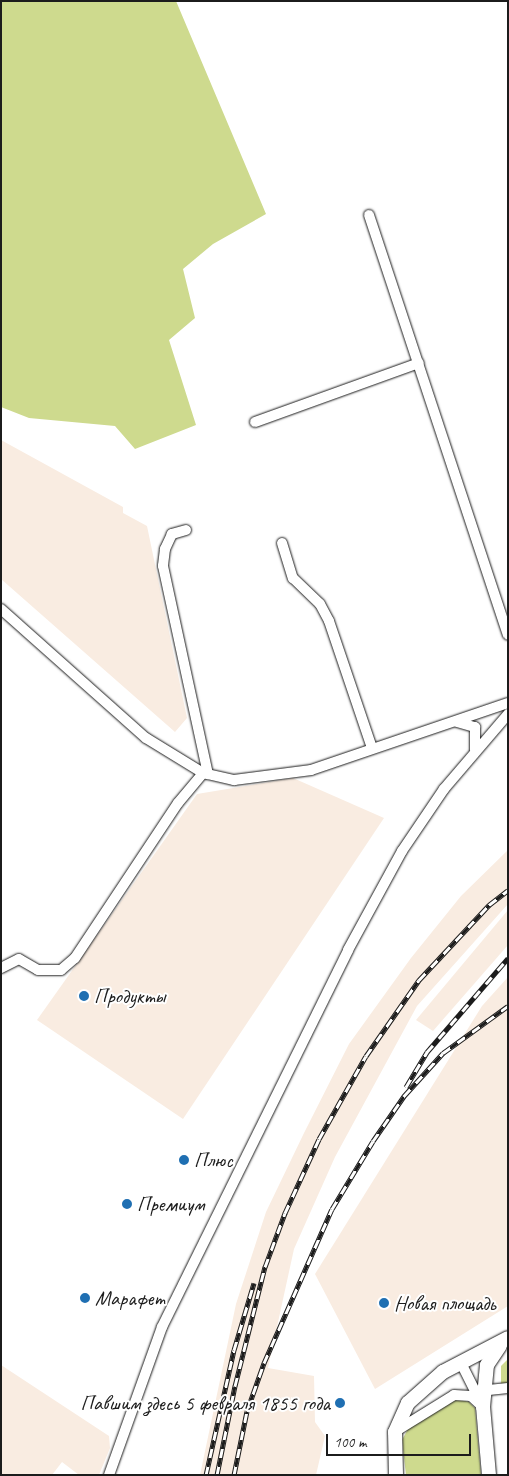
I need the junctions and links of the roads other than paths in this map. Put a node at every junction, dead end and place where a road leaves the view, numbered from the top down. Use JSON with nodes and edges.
{"nodes":[{"id":1,"x":369,"y":215,"type":"dead end"},
{"id":2,"x":419,"y":363,"type":"junction"},
{"id":3,"x":255,"y":422,"type":"dead end"},
{"id":4,"x":186,"y":530,"type":"dead end"},
{"id":5,"x":282,"y":543,"type":"dead end"},
{"id":6,"x":1,"y":609,"type":"edge"},
{"id":7,"x":508,"y":635,"type":"edge"},
{"id":8,"x":508,"y":703,"type":"edge"},
{"id":9,"x":508,"y":714,"type":"edge"},
{"id":10,"x":450,"y":722,"type":"junction"},
{"id":11,"x":372,"y":748,"type":"junction"},
{"id":12,"x":475,"y":751,"type":"junction"},
{"id":13,"x":205,"y":774,"type":"junction"},
{"id":14,"x":1,"y":968,"type":"edge"},
{"id":15,"x":508,"y":1338,"type":"edge"},
{"id":16,"x":461,"y":1363,"type":"junction"},
{"id":17,"x":508,"y":1388,"type":"edge"},
{"id":18,"x":480,"y":1390,"type":"junction"},
{"id":19,"x":462,"y":1393,"type":"junction"},
{"id":20,"x":482,"y":1407,"type":"junction"},
{"id":21,"x":395,"y":1432,"type":"junction"},
{"id":22,"x":109,"y":1475,"type":"edge"},
{"id":23,"x":396,"y":1475,"type":"edge"},
{"id":24,"x":489,"y":1475,"type":"edge"}],
"edges":[{"from":1,"to":2,"type":"street"},
{"from":2,"to":3,"type":"street"},
{"from":2,"to":7,"type":"street"},
{"from":4,"to":13,"type":"street"},
{"from":5,"to":11,"type":"street"},
{"from":6,"to":13,"type":"street"},
{"from":8,"to":10,"type":"street"},
{"from":9,"to":12,"type":"street"},
{"from":10,"to":11,"type":"street"},
{"from":10,"to":12,"type":"street"},
{"from":11,"to":13,"type":"street"},
{"from":12,"to":22,"type":"street"},
{"from":13,"to":14,"type":"street"},
{"from":15,"to":16,"type":"main road"},
{"from":15,"to":18,"type":"main road"},
{"from":16,"to":18,"type":"street"},
{"from":16,"to":21,"type":"main road"},
{"from":17,"to":18,"type":"street"},
{"from":18,"to":19,"type":"street"},
{"from":18,"to":20,"type":"main road"},
{"from":19,"to":20,"type":"street"},
{"from":19,"to":21,"type":"street"},
{"from":20,"to":24,"type":"main road"},
{"from":21,"to":23,"type":"main road"}]}
